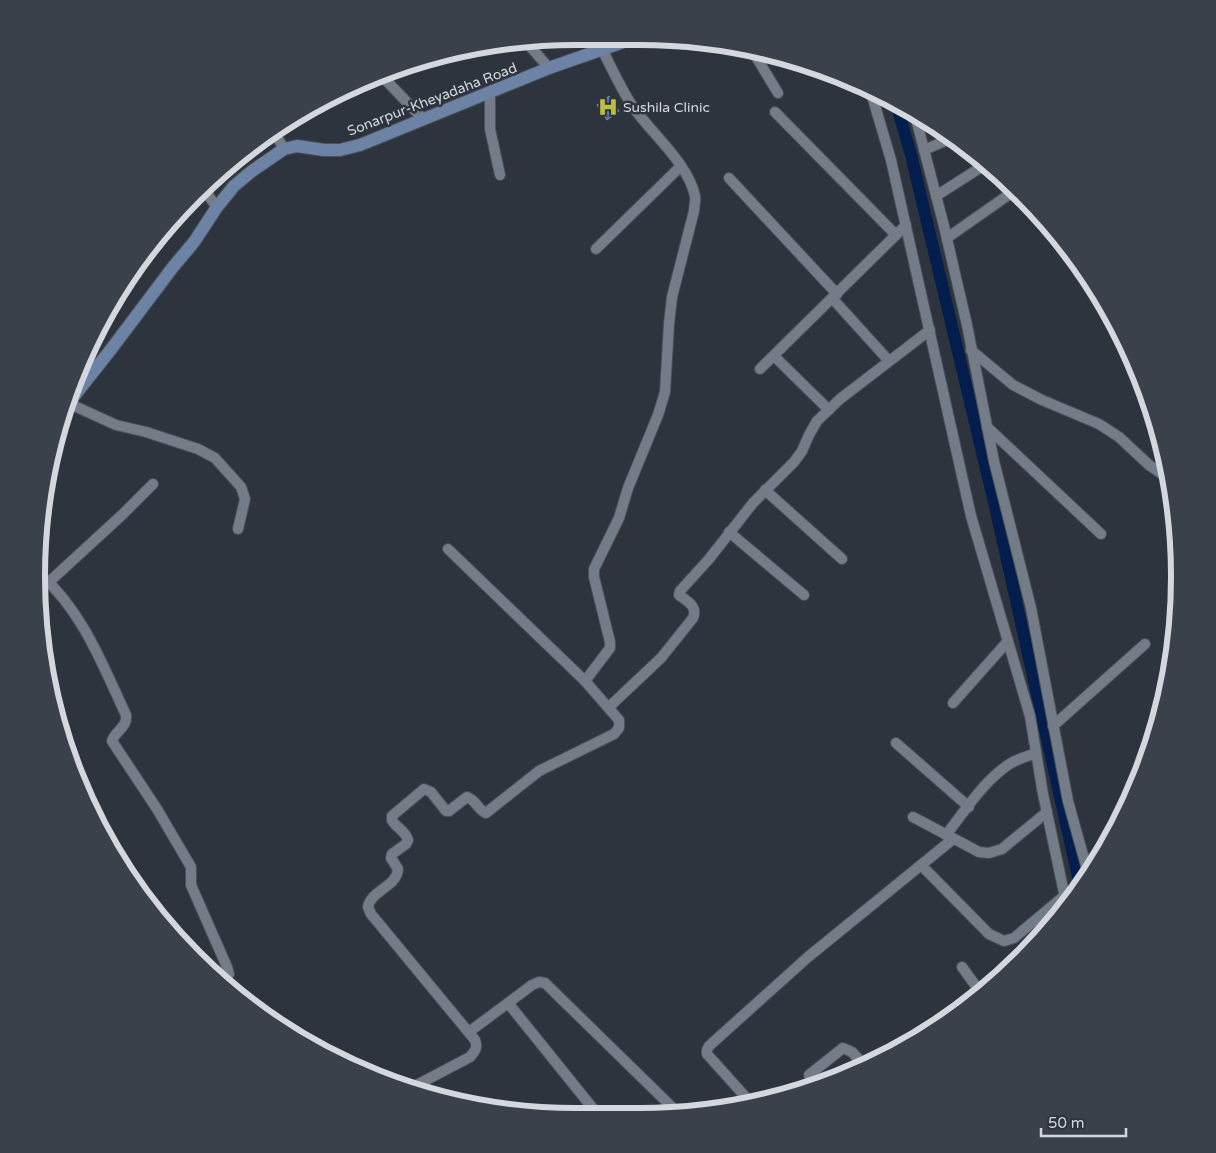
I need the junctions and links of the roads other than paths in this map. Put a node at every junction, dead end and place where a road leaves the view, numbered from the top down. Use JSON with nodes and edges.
{"nodes":[{"id":1,"x":614,"y":45,"type":"edge"},
{"id":2,"x":531,"y":47,"type":"edge"},
{"id":3,"x":602,"y":49,"type":"junction"},
{"id":4,"x":757,"y":58,"type":"edge"},
{"id":5,"x":549,"y":68,"type":"junction"},
{"id":6,"x":386,"y":80,"type":"edge"},
{"id":7,"x":490,"y":92,"type":"junction"},
{"id":8,"x":778,"y":94,"type":"dead end"},
{"id":9,"x":873,"y":99,"type":"edge"},
{"id":10,"x":774,"y":112,"type":"dead end"},
{"id":11,"x":423,"y":119,"type":"junction"},
{"id":12,"x":917,"y":124,"type":"edge"},
{"id":13,"x":277,"y":138,"type":"edge"},
{"id":14,"x":944,"y":141,"type":"edge"},
{"id":15,"x":284,"y":149,"type":"junction"},
{"id":16,"x":924,"y":150,"type":"junction"},
{"id":17,"x":681,"y":166,"type":"junction"},
{"id":18,"x":979,"y":168,"type":"edge"},
{"id":19,"x":500,"y":175,"type":"dead end"},
{"id":20,"x":729,"y":178,"type":"dead end"},
{"id":21,"x":208,"y":194,"type":"edge"},
{"id":22,"x":1009,"y":195,"type":"edge"},
{"id":23,"x":936,"y":196,"type":"junction"},
{"id":24,"x":218,"y":206,"type":"junction"},
{"id":25,"x":906,"y":225,"type":"junction"},
{"id":26,"x":896,"y":235,"type":"junction"},
{"id":27,"x":946,"y":238,"type":"junction"},
{"id":28,"x":596,"y":249,"type":"dead end"},
{"id":29,"x":834,"y":296,"type":"junction"},
{"id":30,"x":930,"y":330,"type":"junction"},
{"id":31,"x":971,"y":350,"type":"junction"},
{"id":32,"x":774,"y":356,"type":"junction"},
{"id":33,"x":889,"y":361,"type":"junction"},
{"id":34,"x":760,"y":369,"type":"dead end"},
{"id":35,"x":80,"y":386,"type":"edge"},
{"id":36,"x":74,"y":404,"type":"edge"},
{"id":37,"x":829,"y":410,"type":"junction"},
{"id":38,"x":987,"y":427,"type":"junction"},
{"id":39,"x":1161,"y":473,"type":"edge"},
{"id":40,"x":153,"y":484,"type":"dead end"},
{"id":41,"x":765,"y":490,"type":"junction"},
{"id":42,"x":238,"y":529,"type":"dead end"},
{"id":43,"x":730,"y":532,"type":"junction"},
{"id":44,"x":1101,"y":534,"type":"dead end"},
{"id":45,"x":448,"y":549,"type":"dead end"},
{"id":46,"x":842,"y":559,"type":"dead end"},
{"id":47,"x":45,"y":579,"type":"edge"},
{"id":48,"x":804,"y":595,"type":"dead end"},
{"id":49,"x":1008,"y":641,"type":"junction"},
{"id":50,"x":1145,"y":644,"type":"dead end"},
{"id":51,"x":585,"y":681,"type":"junction"},
{"id":52,"x":952,"y":703,"type":"dead end"},
{"id":53,"x":609,"y":707,"type":"junction"},
{"id":54,"x":1053,"y":726,"type":"junction"},
{"id":55,"x":896,"y":743,"type":"dead end"},
{"id":56,"x":1036,"y":753,"type":"junction"},
{"id":57,"x":969,"y":807,"type":"junction"},
{"id":58,"x":1047,"y":812,"type":"junction"},
{"id":59,"x":913,"y":817,"type":"dead end"},
{"id":60,"x":949,"y":837,"type":"junction"},
{"id":61,"x":921,"y":865,"type":"junction"},
{"id":62,"x":1086,"y":865,"type":"edge"},
{"id":63,"x":1064,"y":896,"type":"joint"},
{"id":64,"x":962,"y":967,"type":"dead end"},
{"id":65,"x":227,"y":976,"type":"edge"},
{"id":66,"x":977,"y":987,"type":"edge"},
{"id":67,"x":508,"y":1003,"type":"junction"},
{"id":68,"x":469,"y":1032,"type":"junction"},
{"id":69,"x":860,"y":1060,"type":"edge"},
{"id":70,"x":809,"y":1075,"type":"dead end"},
{"id":71,"x":419,"y":1084,"type":"edge"},
{"id":72,"x":747,"y":1097,"type":"edge"},
{"id":73,"x":672,"y":1107,"type":"edge"},
{"id":74,"x":593,"y":1108,"type":"edge"}],
"edges":[{"from":1,"to":3,"type":"main road","name":"Sonarpur-Kheyadaha Road"},
{"from":2,"to":5,"type":"street"},
{"from":3,"to":5,"type":"main road","name":"Sonarpur-Kheyadaha Road"},
{"from":3,"to":17,"type":"street"},
{"from":4,"to":8,"type":"street"},
{"from":5,"to":7,"type":"main road","name":"Sonarpur-Kheyadaha Road"},
{"from":6,"to":11,"type":"street"},
{"from":7,"to":11,"type":"main road","name":"Sonarpur-Kheyadaha Road"},
{"from":7,"to":19,"type":"street"},
{"from":9,"to":25,"type":"street"},
{"from":10,"to":26,"type":"street"},
{"from":11,"to":15,"type":"main road","name":"Sonarpur-Kheyadaha Road"},
{"from":12,"to":16,"type":"street"},
{"from":13,"to":15,"type":"street"},
{"from":14,"to":16,"type":"street"},
{"from":15,"to":24,"type":"main road"},
{"from":16,"to":23,"type":"street"},
{"from":17,"to":28,"type":"street"},
{"from":17,"to":51,"type":"street"},
{"from":18,"to":23,"type":"street"},
{"from":20,"to":29,"type":"street"},
{"from":21,"to":24,"type":"street"},
{"from":22,"to":27,"type":"street"},
{"from":23,"to":27,"type":"street"},
{"from":24,"to":35,"type":"main road"},
{"from":25,"to":26,"type":"street"},
{"from":25,"to":30,"type":"street"},
{"from":26,"to":29,"type":"street"},
{"from":27,"to":31,"type":"street"},
{"from":29,"to":32,"type":"street"},
{"from":29,"to":33,"type":"street"},
{"from":30,"to":33,"type":"street"},
{"from":30,"to":49,"type":"street"},
{"from":31,"to":38,"type":"street"},
{"from":31,"to":39,"type":"street"},
{"from":32,"to":34,"type":"street"},
{"from":32,"to":37,"type":"street"},
{"from":33,"to":37,"type":"street"},
{"from":36,"to":42,"type":"street"},
{"from":37,"to":41,"type":"street"},
{"from":38,"to":44,"type":"street"},
{"from":38,"to":54,"type":"street"},
{"from":40,"to":47,"type":"street"},
{"from":41,"to":43,"type":"street"},
{"from":41,"to":46,"type":"street"},
{"from":43,"to":48,"type":"street"},
{"from":43,"to":53,"type":"street"},
{"from":45,"to":51,"type":"street"},
{"from":47,"to":65,"type":"street"},
{"from":49,"to":52,"type":"street"},
{"from":49,"to":56,"type":"street"},
{"from":50,"to":54,"type":"street"},
{"from":51,"to":53,"type":"street"},
{"from":53,"to":68,"type":"street"},
{"from":54,"to":62,"type":"street"},
{"from":55,"to":57,"type":"street"},
{"from":56,"to":57,"type":"street"},
{"from":56,"to":58,"type":"street"},
{"from":57,"to":60,"type":"street"},
{"from":58,"to":60,"type":"street"},
{"from":58,"to":63,"type":"street"},
{"from":59,"to":60,"type":"street"},
{"from":60,"to":61,"type":"street"},
{"from":61,"to":63,"type":"street"},
{"from":61,"to":72,"type":"street"},
{"from":64,"to":66,"type":"street"},
{"from":67,"to":68,"type":"street"},
{"from":67,"to":73,"type":"street"},
{"from":67,"to":74,"type":"street"},
{"from":68,"to":71,"type":"street"},
{"from":69,"to":70,"type":"street"}]}
